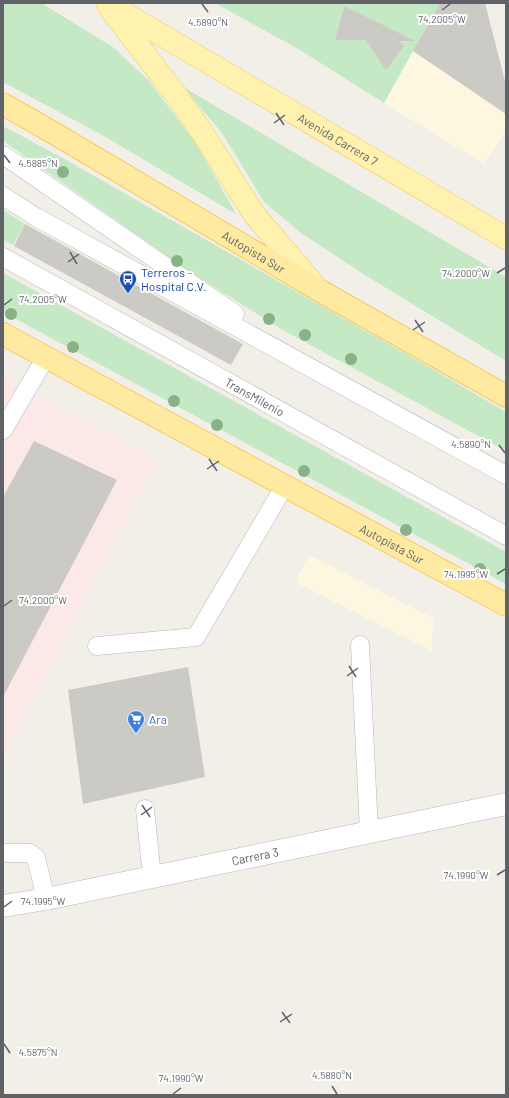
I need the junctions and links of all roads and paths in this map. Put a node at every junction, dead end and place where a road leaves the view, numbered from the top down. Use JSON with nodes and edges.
{"nodes":[{"id":1,"x":107,"y":3,"type":"edge"},
{"id":2,"x":3,"y":104,"type":"edge"},
{"id":3,"x":3,"y":155,"type":"edge"},
{"id":4,"x":3,"y":196,"type":"edge"},
{"id":5,"x":506,"y":238,"type":"edge"},
{"id":6,"x":3,"y":257,"type":"edge"},
{"id":7,"x":317,"y":288,"type":"junction"},
{"id":8,"x":3,"y":334,"type":"edge"},
{"id":9,"x":46,"y":357,"type":"junction"},
{"id":10,"x":320,"y":372,"type":"junction"},
{"id":11,"x":506,"y":396,"type":"edge"},
{"id":12,"x":3,"y":430,"type":"edge"},
{"id":13,"x":506,"y":475,"type":"edge"},
{"id":14,"x":285,"y":485,"type":"junction"},
{"id":15,"x":506,"y":536,"type":"edge"},
{"id":16,"x":506,"y":605,"type":"edge"},
{"id":17,"x":360,"y":645,"type":"dead end"},
{"id":18,"x":97,"y":646,"type":"dead end"},
{"id":19,"x":506,"y":804,"type":"edge"},
{"id":20,"x":145,"y":809,"type":"dead end"},
{"id":21,"x":369,"y":832,"type":"junction"},
{"id":22,"x":3,"y":853,"type":"edge"},
{"id":23,"x":152,"y":877,"type":"junction"},
{"id":24,"x":46,"y":899,"type":"junction"},
{"id":25,"x":3,"y":906,"type":"edge"}],
"edges":[{"from":1,"to":5,"type":"main road","name":"Avenida Carrera 7"},
{"from":1,"to":7,"type":"main road"},
{"from":2,"to":7,"type":"highway","name":"Autopista Sur"},
{"from":3,"to":10,"type":"lane"},
{"from":4,"to":10,"type":"lane"},
{"from":6,"to":15,"type":"lane","name":"TransMilenio"},
{"from":7,"to":11,"type":"highway","name":"Autopista Sur"},
{"from":8,"to":9,"type":"highway","name":"Autopista Sur"},
{"from":9,"to":12,"type":"lane"},
{"from":9,"to":14,"type":"highway","name":"Autopista Sur"},
{"from":10,"to":13,"type":"lane"},
{"from":14,"to":16,"type":"highway","name":"Autopista Sur"},
{"from":14,"to":18,"type":"lane"},
{"from":17,"to":21,"type":"lane"},
{"from":19,"to":21,"type":"street","name":"Carrera 3"},
{"from":20,"to":23,"type":"lane"},
{"from":21,"to":23,"type":"street","name":"Carrera 3"},
{"from":22,"to":24,"type":"lane"},
{"from":23,"to":24,"type":"street","name":"Carrera 3"},
{"from":24,"to":25,"type":"street","name":"Carrera 3"}]}
